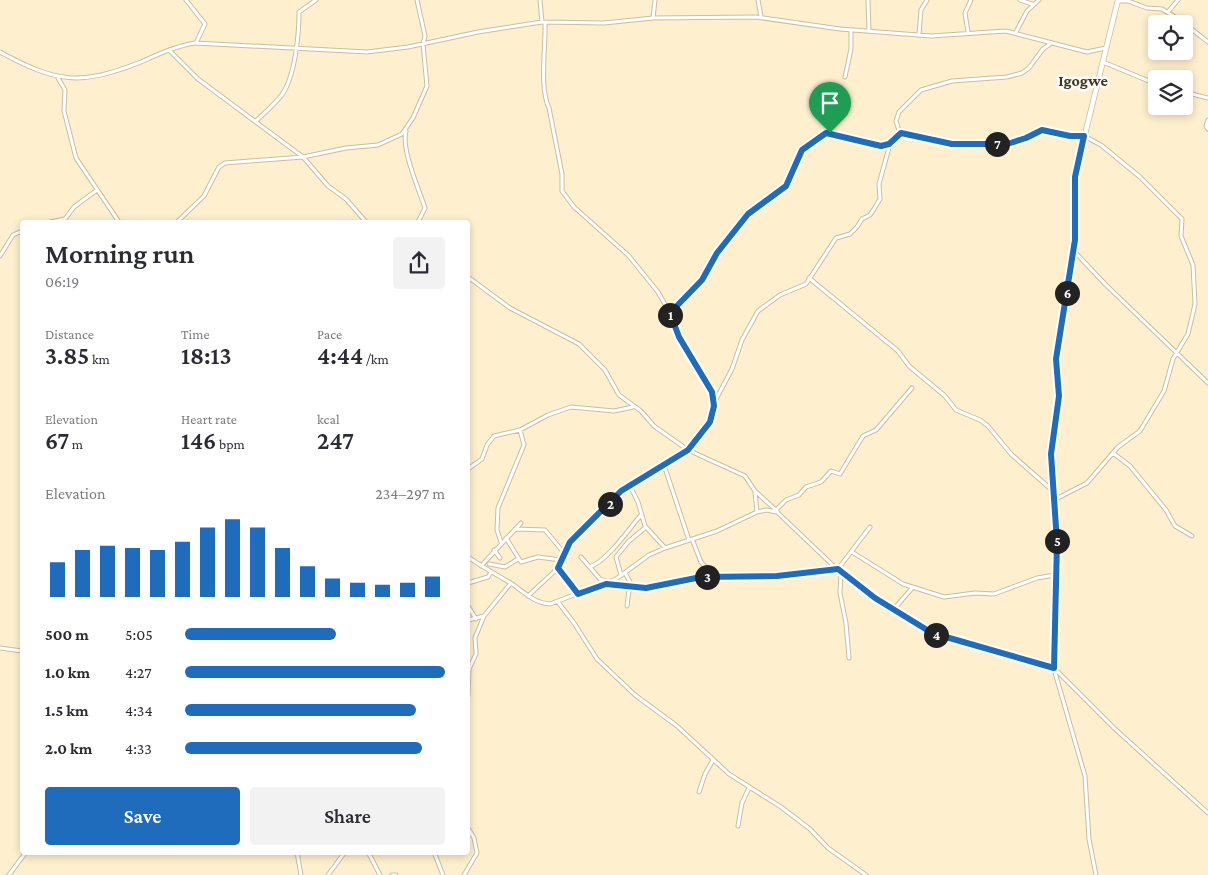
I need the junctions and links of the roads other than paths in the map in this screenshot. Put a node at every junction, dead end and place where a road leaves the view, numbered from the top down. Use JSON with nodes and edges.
{"nodes":[{"id":1,"x":186,"y":0,"type":"edge"},
{"id":2,"x":316,"y":0,"type":"edge"},
{"id":3,"x":417,"y":0,"type":"edge"},
{"id":4,"x":540,"y":0,"type":"edge"},
{"id":5,"x":655,"y":0,"type":"edge"},
{"id":6,"x":758,"y":0,"type":"edge"},
{"id":7,"x":868,"y":0,"type":"edge"},
{"id":8,"x":927,"y":0,"type":"edge"},
{"id":9,"x":971,"y":0,"type":"edge"},
{"id":10,"x":1020,"y":0,"type":"edge"},
{"id":11,"x":1039,"y":0,"type":"edge"},
{"id":12,"x":1118,"y":0,"type":"edge"},
{"id":13,"x":1178,"y":0,"type":"edge"},
{"id":14,"x":1032,"y":4,"type":"junction"},
{"id":15,"x":1168,"y":12,"type":"junction"},
{"id":16,"x":761,"y":17,"type":"junction"},
{"id":17,"x":653,"y":18,"type":"junction"},
{"id":18,"x":544,"y":22,"type":"junction"},
{"id":19,"x":851,"y":30,"type":"junction"},
{"id":20,"x":870,"y":31,"type":"junction"},
{"id":21,"x":968,"y":32,"type":"junction"},
{"id":22,"x":1016,"y":32,"type":"junction"},
{"id":23,"x":919,"y":34,"type":"junction"},
{"id":24,"x":1208,"y":42,"type":"edge"},
{"id":25,"x":196,"y":43,"type":"junction"},
{"id":26,"x":423,"y":44,"type":"junction"},
{"id":27,"x":1051,"y":44,"type":"junction"},
{"id":28,"x":295,"y":47,"type":"junction"},
{"id":29,"x":1106,"y":48,"type":"junction"},
{"id":30,"x":169,"y":50,"type":"junction"},
{"id":31,"x":0,"y":52,"type":"edge"},
{"id":32,"x":1102,"y":62,"type":"junction"},
{"id":33,"x":57,"y":77,"type":"junction"},
{"id":34,"x":845,"y":77,"type":"dead end"},
{"id":35,"x":1148,"y":81,"type":"edge"},
{"id":36,"x":1193,"y":94,"type":"edge"},
{"id":37,"x":1208,"y":98,"type":"edge"},
{"id":38,"x":1208,"y":120,"type":"edge"},
{"id":39,"x":256,"y":121,"type":"junction"},
{"id":40,"x":406,"y":128,"type":"junction"},
{"id":41,"x":1208,"y":129,"type":"edge"},
{"id":42,"x":900,"y":134,"type":"junction"},
{"id":43,"x":1084,"y":136,"type":"junction"},
{"id":44,"x":890,"y":144,"type":"junction"},
{"id":45,"x":303,"y":157,"type":"junction"},
{"id":46,"x":97,"y":190,"type":"junction"},
{"id":47,"x":59,"y":220,"type":"edge"},
{"id":48,"x":118,"y":220,"type":"edge"},
{"id":49,"x":179,"y":220,"type":"edge"},
{"id":50,"x":364,"y":220,"type":"edge"},
{"id":51,"x":419,"y":220,"type":"edge"},
{"id":52,"x":20,"y":232,"type":"edge"},
{"id":53,"x":1073,"y":249,"type":"junction"},
{"id":54,"x":0,"y":256,"type":"edge"},
{"id":55,"x":470,"y":278,"type":"edge"},
{"id":56,"x":810,"y":278,"type":"junction"},
{"id":57,"x":670,"y":313,"type":"junction"},
{"id":58,"x":1177,"y":352,"type":"junction"},
{"id":59,"x":1208,"y":383,"type":"edge"},
{"id":60,"x":912,"y":388,"type":"dead end"},
{"id":61,"x":714,"y":403,"type":"junction"},
{"id":62,"x":634,"y":406,"type":"junction"},
{"id":63,"x":520,"y":430,"type":"junction"},
{"id":64,"x":688,"y":450,"type":"junction"},
{"id":65,"x":1113,"y":453,"type":"junction"},
{"id":66,"x":664,"y":465,"type":"junction"},
{"id":67,"x":470,"y":468,"type":"edge"},
{"id":68,"x":630,"y":486,"type":"junction"},
{"id":69,"x":755,"y":491,"type":"junction"},
{"id":70,"x":1053,"y":491,"type":"junction"},
{"id":71,"x":1054,"y":500,"type":"junction"},
{"id":72,"x":777,"y":511,"type":"junction"},
{"id":73,"x":757,"y":512,"type":"junction"},
{"id":74,"x":641,"y":515,"type":"junction"},
{"id":75,"x":521,"y":523,"type":"dead end"},
{"id":76,"x":646,"y":527,"type":"junction"},
{"id":77,"x":870,"y":527,"type":"dead end"},
{"id":78,"x":515,"y":529,"type":"junction"},
{"id":79,"x":1192,"y":536,"type":"dead end"},
{"id":80,"x":506,"y":538,"type":"junction"},
{"id":81,"x":690,"y":540,"type":"junction"},
{"id":82,"x":501,"y":542,"type":"junction"},
{"id":83,"x":665,"y":548,"type":"junction"},
{"id":84,"x":494,"y":550,"type":"junction"},
{"id":85,"x":852,"y":552,"type":"junction"},
{"id":86,"x":564,"y":554,"type":"junction"},
{"id":87,"x":581,"y":557,"type":"dead end"},
{"id":88,"x":470,"y":558,"type":"edge"},
{"id":89,"x":488,"y":558,"type":"junction"},
{"id":90,"x":500,"y":558,"type":"dead end"},
{"id":91,"x":518,"y":559,"type":"junction"},
{"id":92,"x":562,"y":560,"type":"junction"},
{"id":93,"x":489,"y":564,"type":"junction"},
{"id":94,"x":481,"y":566,"type":"junction"},
{"id":95,"x":590,"y":567,"type":"junction"},
{"id":96,"x":558,"y":568,"type":"junction"},
{"id":97,"x":631,"y":568,"type":"junction"},
{"id":98,"x":839,"y":571,"type":"junction"},
{"id":99,"x":491,"y":572,"type":"junction"},
{"id":100,"x":623,"y":574,"type":"junction"},
{"id":101,"x":1055,"y":575,"type":"junction"},
{"id":102,"x":629,"y":576,"type":"junction"},
{"id":103,"x":716,"y":577,"type":"junction"},
{"id":104,"x":470,"y":583,"type":"edge"},
{"id":105,"x":511,"y":583,"type":"junction"},
{"id":106,"x":607,"y":583,"type":"junction"},
{"id":107,"x":630,"y":587,"type":"junction"},
{"id":108,"x":912,"y":588,"type":"junction"},
{"id":109,"x":578,"y":594,"type":"junction"},
{"id":110,"x":528,"y":596,"type":"junction"},
{"id":111,"x":558,"y":602,"type":"junction"},
{"id":112,"x":627,"y":606,"type":"dead end"},
{"id":113,"x":470,"y":609,"type":"edge"},
{"id":114,"x":894,"y":609,"type":"junction"},
{"id":115,"x":484,"y":616,"type":"junction"},
{"id":116,"x":476,"y":619,"type":"junction"},
{"id":117,"x":470,"y":620,"type":"edge"},
{"id":118,"x":0,"y":648,"type":"edge"},
{"id":119,"x":20,"y":651,"type":"edge"},
{"id":120,"x":849,"y":658,"type":"dead end"},
{"id":121,"x":470,"y":667,"type":"edge"},
{"id":122,"x":1054,"y":668,"type":"junction"},
{"id":123,"x":713,"y":760,"type":"junction"},
{"id":124,"x":749,"y":788,"type":"junction"},
{"id":125,"x":699,"y":792,"type":"dead end"},
{"id":126,"x":1208,"y":813,"type":"edge"},
{"id":127,"x":738,"y":826,"type":"dead end"},
{"id":128,"x":470,"y":831,"type":"edge"},
{"id":129,"x":24,"y":855,"type":"edge"},
{"id":130,"x":298,"y":855,"type":"edge"},
{"id":131,"x":343,"y":855,"type":"edge"},
{"id":132,"x":370,"y":855,"type":"edge"},
{"id":133,"x":435,"y":855,"type":"edge"},
{"id":134,"x":9,"y":875,"type":"edge"},
{"id":135,"x":301,"y":875,"type":"edge"},
{"id":136,"x":328,"y":875,"type":"edge"},
{"id":137,"x":380,"y":875,"type":"edge"},
{"id":138,"x":392,"y":875,"type":"edge"},
{"id":139,"x":396,"y":875,"type":"edge"},
{"id":140,"x":444,"y":875,"type":"edge"},
{"id":141,"x":464,"y":875,"type":"edge"},
{"id":142,"x":866,"y":875,"type":"edge"},
{"id":143,"x":1096,"y":875,"type":"edge"}],
"edges":[{"from":1,"to":25,"type":"street"},
{"from":2,"to":28,"type":"street"},
{"from":3,"to":26,"type":"street"},
{"from":4,"to":18,"type":"street"},
{"from":5,"to":17,"type":"street"},
{"from":6,"to":16,"type":"street"},
{"from":7,"to":20,"type":"street"},
{"from":8,"to":23,"type":"street"},
{"from":9,"to":21,"type":"street"},
{"from":10,"to":14,"type":"street"},
{"from":11,"to":14,"type":"street"},
{"from":12,"to":15,"type":"street"},
{"from":12,"to":29,"type":"main road"},
{"from":13,"to":15,"type":"street"},
{"from":14,"to":22,"type":"street"},
{"from":15,"to":24,"type":"street"},
{"from":16,"to":17,"type":"street"},
{"from":16,"to":19,"type":"street"},
{"from":17,"to":18,"type":"street"},
{"from":18,"to":26,"type":"street"},
{"from":18,"to":57,"type":"street"},
{"from":19,"to":20,"type":"street"},
{"from":19,"to":34,"type":"street"},
{"from":20,"to":23,"type":"street"},
{"from":21,"to":22,"type":"street"},
{"from":21,"to":23,"type":"street"},
{"from":22,"to":27,"type":"street"},
{"from":25,"to":28,"type":"street"},
{"from":25,"to":30,"type":"street"},
{"from":26,"to":28,"type":"street"},
{"from":26,"to":40,"type":"street"},
{"from":27,"to":29,"type":"street"},
{"from":27,"to":42,"type":"street"},
{"from":28,"to":39,"type":"street"},
{"from":29,"to":32,"type":"main road"},
{"from":30,"to":33,"type":"street"},
{"from":30,"to":39,"type":"street"},
{"from":31,"to":33,"type":"street"},
{"from":32,"to":35,"type":"street"},
{"from":32,"to":43,"type":"main road"},
{"from":33,"to":46,"type":"street"},
{"from":36,"to":37,"type":"street"},
{"from":38,"to":41,"type":"street"},
{"from":39,"to":45,"type":"street"},
{"from":40,"to":45,"type":"street"},
{"from":40,"to":51,"type":"street"},
{"from":42,"to":43,"type":"street"},
{"from":42,"to":44,"type":"street"},
{"from":43,"to":53,"type":"main road"},
{"from":43,"to":58,"type":"street"},
{"from":44,"to":56,"type":"street"},
{"from":44,"to":57,"type":"street"},
{"from":45,"to":49,"type":"street"},
{"from":45,"to":50,"type":"street"},
{"from":46,"to":47,"type":"street"},
{"from":46,"to":48,"type":"street"},
{"from":52,"to":54,"type":"street"},
{"from":53,"to":58,"type":"street"},
{"from":53,"to":70,"type":"main road"},
{"from":55,"to":62,"type":"street"},
{"from":56,"to":61,"type":"street"},
{"from":56,"to":70,"type":"street"},
{"from":57,"to":61,"type":"street"},
{"from":58,"to":59,"type":"street"},
{"from":58,"to":65,"type":"street"},
{"from":60,"to":72,"type":"street"},
{"from":61,"to":64,"type":"street"},
{"from":62,"to":63,"type":"street"},
{"from":62,"to":64,"type":"street"},
{"from":63,"to":67,"type":"street"},
{"from":63,"to":82,"type":"street"},
{"from":64,"to":66,"type":"street"},
{"from":64,"to":69,"type":"street"},
{"from":65,"to":71,"type":"street"},
{"from":65,"to":79,"type":"street"},
{"from":66,"to":68,"type":"street"},
{"from":66,"to":81,"type":"street"},
{"from":68,"to":74,"type":"street"},
{"from":68,"to":86,"type":"street"},
{"from":69,"to":72,"type":"street"},
{"from":69,"to":73,"type":"street"},
{"from":70,"to":71,"type":"main road"},
{"from":71,"to":101,"type":"main road"},
{"from":72,"to":73,"type":"street"},
{"from":72,"to":98,"type":"street"},
{"from":73,"to":81,"type":"street"},
{"from":74,"to":76,"type":"street"},
{"from":74,"to":95,"type":"street"},
{"from":75,"to":78,"type":"street"},
{"from":76,"to":83,"type":"street"},
{"from":76,"to":100,"type":"street"},
{"from":77,"to":85,"type":"street"},
{"from":78,"to":80,"type":"street"},
{"from":78,"to":86,"type":"street"},
{"from":80,"to":82,"type":"street"},
{"from":80,"to":91,"type":"street"},
{"from":81,"to":83,"type":"street"},
{"from":81,"to":103,"type":"street"},
{"from":82,"to":84,"type":"street"},
{"from":83,"to":97,"type":"street"},
{"from":84,"to":89,"type":"street"},
{"from":84,"to":90,"type":"street"},
{"from":85,"to":98,"type":"street"},
{"from":85,"to":108,"type":"street"},
{"from":86,"to":92,"type":"street"},
{"from":87,"to":95,"type":"street"},
{"from":88,"to":94,"type":"street"},
{"from":89,"to":93,"type":"street"},
{"from":89,"to":94,"type":"street"},
{"from":91,"to":92,"type":"street"},
{"from":91,"to":93,"type":"street"},
{"from":92,"to":96,"type":"street"},
{"from":93,"to":99,"type":"street"},
{"from":94,"to":99,"type":"street"},
{"from":95,"to":106,"type":"street"},
{"from":96,"to":109,"type":"street"},
{"from":96,"to":110,"type":"street"},
{"from":97,"to":100,"type":"street"},
{"from":97,"to":102,"type":"street"},
{"from":98,"to":103,"type":"street"},
{"from":98,"to":114,"type":"street"},
{"from":98,"to":120,"type":"street"},
{"from":99,"to":104,"type":"street"},
{"from":99,"to":105,"type":"street"},
{"from":100,"to":102,"type":"street"},
{"from":100,"to":106,"type":"street"},
{"from":101,"to":108,"type":"street"},
{"from":101,"to":122,"type":"main road"},
{"from":102,"to":107,"type":"street"},
{"from":103,"to":107,"type":"street"},
{"from":105,"to":110,"type":"street"},
{"from":105,"to":115,"type":"street"},
{"from":106,"to":107,"type":"street"},
{"from":106,"to":109,"type":"street"},
{"from":107,"to":112,"type":"street"},
{"from":108,"to":114,"type":"street"},
{"from":109,"to":111,"type":"street"},
{"from":110,"to":111,"type":"street"},
{"from":111,"to":123,"type":"street"},
{"from":113,"to":116,"type":"street"},
{"from":114,"to":122,"type":"street"},
{"from":115,"to":116,"type":"street"},
{"from":115,"to":121,"type":"street"},
{"from":116,"to":117,"type":"street"},
{"from":118,"to":119,"type":"street"},
{"from":122,"to":126,"type":"street"},
{"from":122,"to":143,"type":"street"},
{"from":123,"to":124,"type":"street"},
{"from":123,"to":125,"type":"street"},
{"from":124,"to":127,"type":"street"},
{"from":124,"to":142,"type":"street"},
{"from":128,"to":141,"type":"street"},
{"from":129,"to":134,"type":"street"},
{"from":130,"to":135,"type":"street"},
{"from":131,"to":136,"type":"street"},
{"from":132,"to":137,"type":"street"},
{"from":133,"to":140,"type":"street"},
{"from":138,"to":139,"type":"street"}]}
